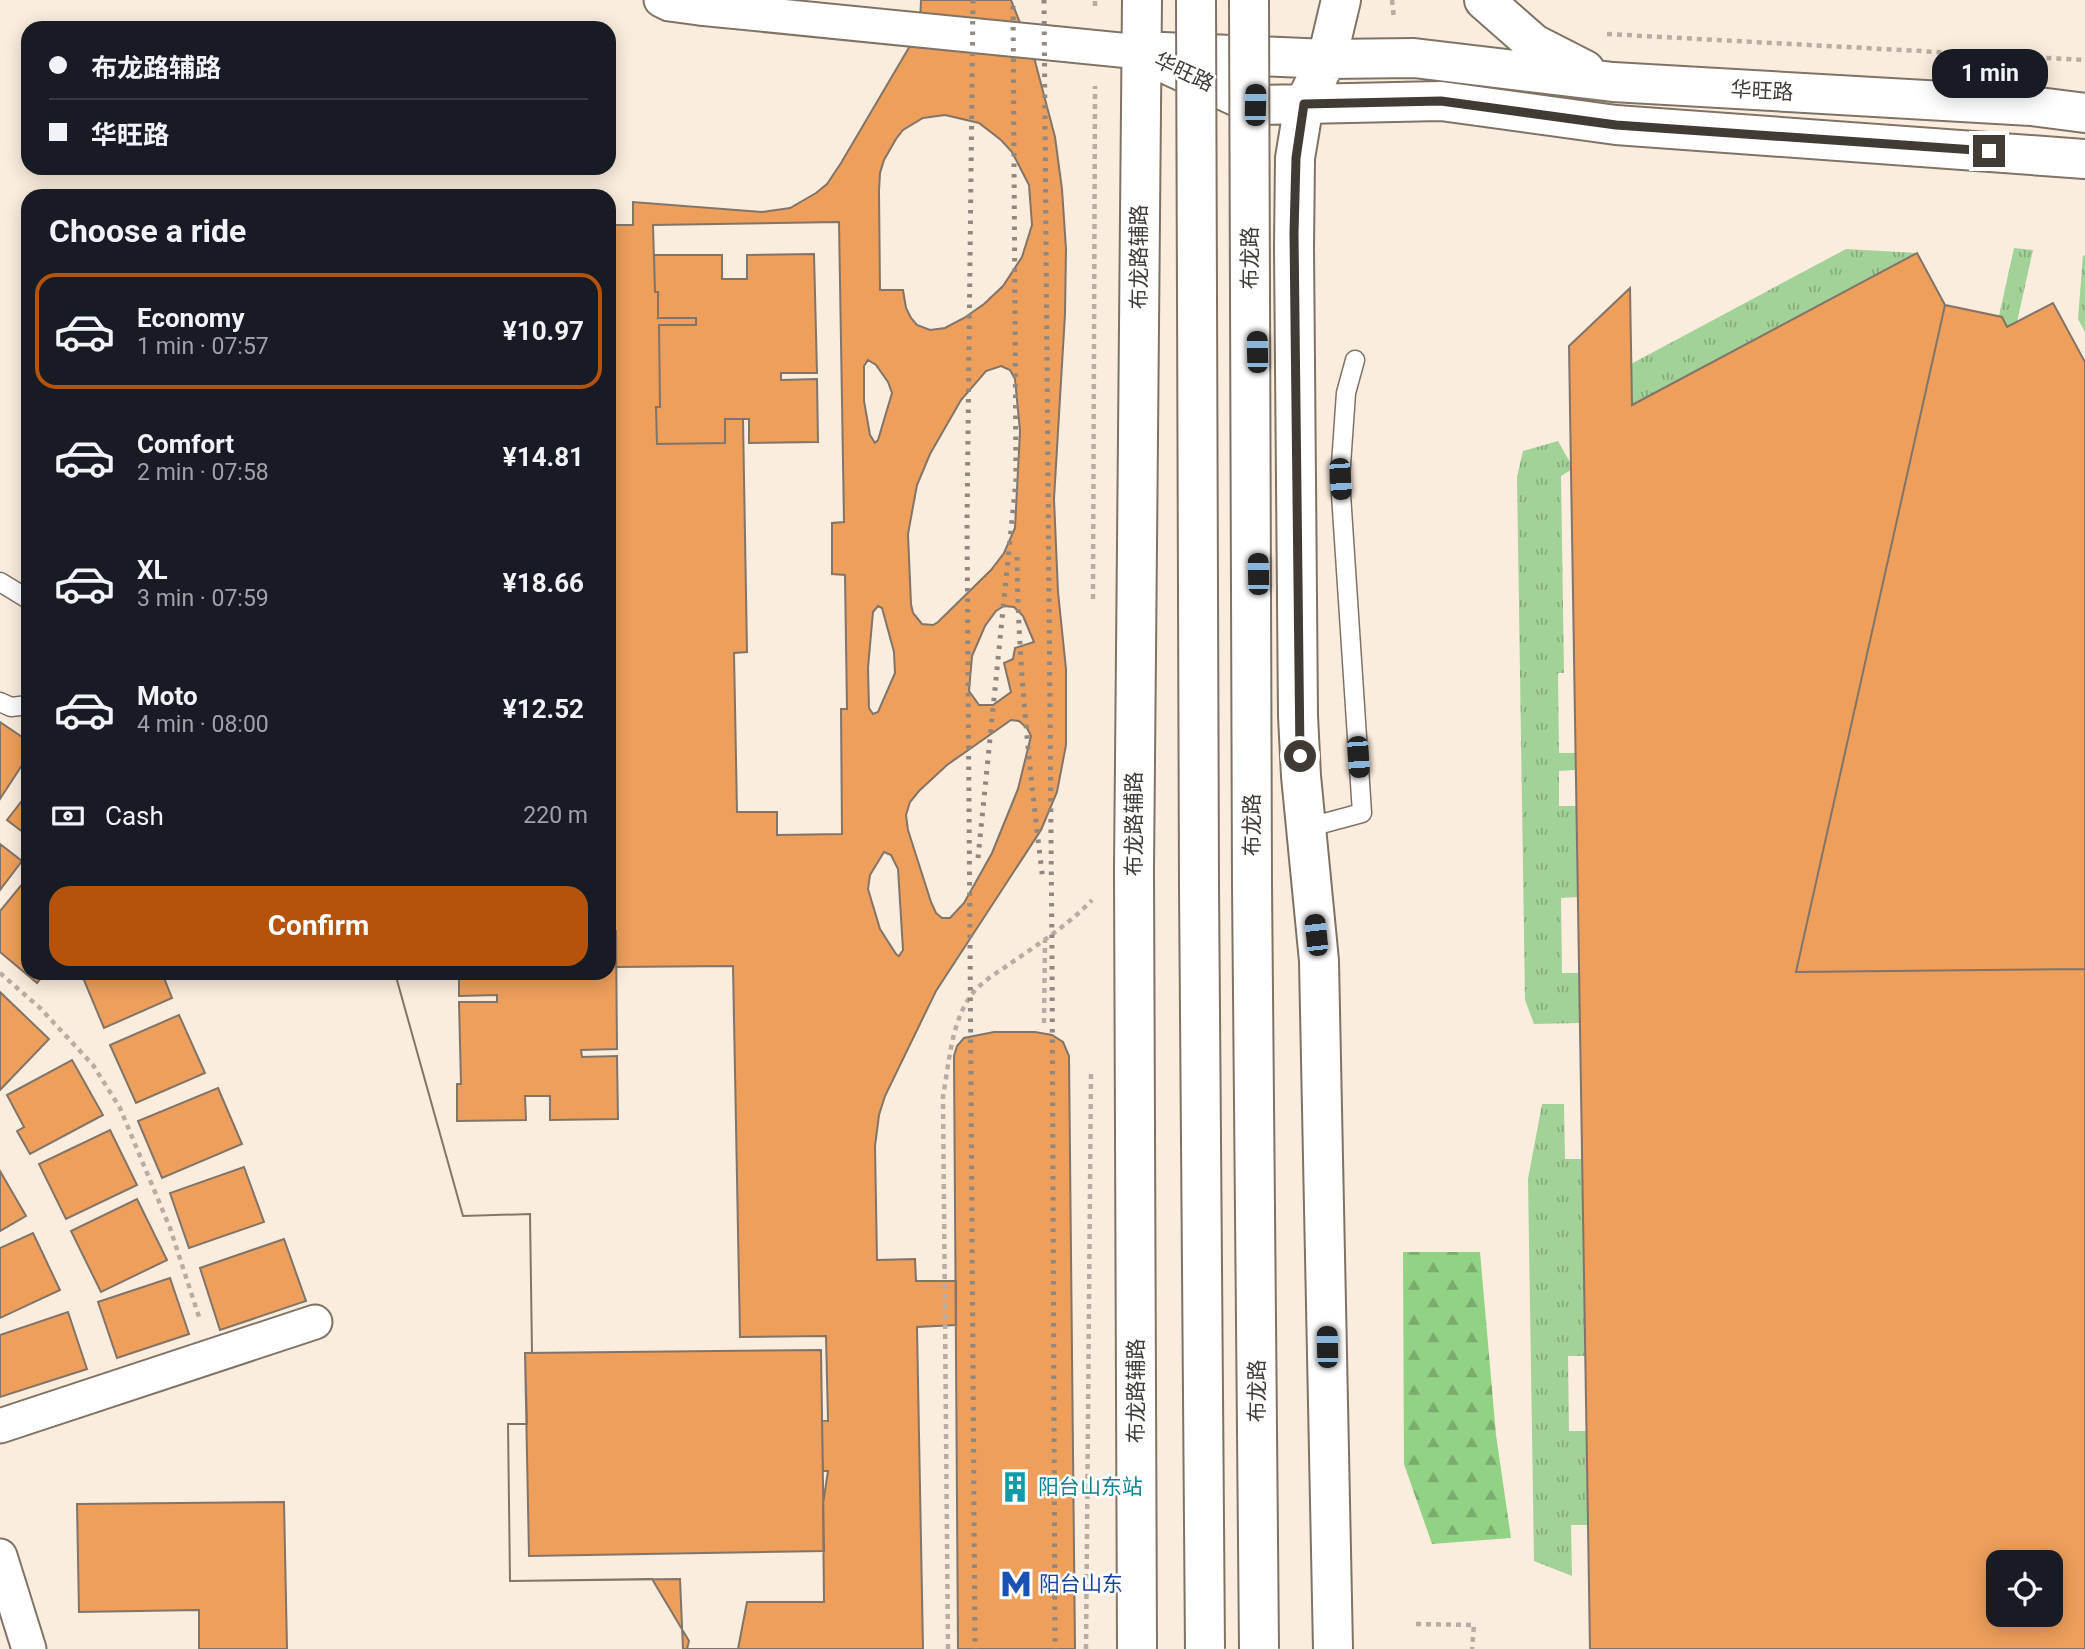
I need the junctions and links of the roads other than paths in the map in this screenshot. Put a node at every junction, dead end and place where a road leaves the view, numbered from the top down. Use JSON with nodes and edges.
{"nodes":[{"id":1,"x":661,"y":0,"type":"edge"},
{"id":2,"x":1142,"y":0,"type":"edge"},
{"id":3,"x":1196,"y":0,"type":"edge"},
{"id":4,"x":1252,"y":0,"type":"edge"},
{"id":5,"x":1341,"y":0,"type":"edge"},
{"id":6,"x":1484,"y":0,"type":"edge"},
{"id":7,"x":1140,"y":51,"type":"junction"},
{"id":8,"x":1256,"y":55,"type":"junction"},
{"id":9,"x":1326,"y":60,"type":"junction"},
{"id":10,"x":1613,"y":82,"type":"junction"},
{"id":11,"x":1304,"y":104,"type":"junction"},
{"id":12,"x":1255,"y":105,"type":"junction"},
{"id":13,"x":2085,"y":113,"type":"edge"},
{"id":14,"x":2085,"y":159,"type":"edge"},
{"id":15,"x":1355,"y":360,"type":"dead end"},
{"id":16,"x":0,"y":582,"type":"edge"},
{"id":17,"x":21,"y":595,"type":"edge"},
{"id":18,"x":0,"y":702,"type":"edge"},
{"id":19,"x":21,"y":706,"type":"edge"},
{"id":20,"x":1301,"y":776,"type":"junction"},
{"id":21,"x":1306,"y":828,"type":"junction"},
{"id":22,"x":315,"y":1322,"type":"dead end"},
{"id":23,"x":0,"y":1426,"type":"edge"},
{"id":24,"x":0,"y":1556,"type":"edge"},
{"id":25,"x":29,"y":1649,"type":"edge"},
{"id":26,"x":1138,"y":1649,"type":"edge"},
{"id":27,"x":1205,"y":1649,"type":"edge"},
{"id":28,"x":1259,"y":1649,"type":"edge"},
{"id":29,"x":1333,"y":1649,"type":"edge"}],
"edges":[{"from":1,"to":7,"type":"street"},
{"from":2,"to":7,"type":"main road","name":"布龙路辅路"},
{"from":3,"to":27,"type":"main road","bridge":true},
{"from":4,"to":8,"type":"main road"},
{"from":4,"to":28,"type":"main road","name":"布龙路","bridge":true},
{"from":5,"to":9,"type":"main road"},
{"from":6,"to":10,"type":"main road"},
{"from":7,"to":8,"type":"main road","name":"华旺路"},
{"from":7,"to":12,"type":"main road","name":"华旺路"},
{"from":7,"to":26,"type":"main road","name":"布龙路辅路"},
{"from":8,"to":9,"type":"main road","name":"华旺路"},
{"from":8,"to":12,"type":"main road"},
{"from":9,"to":10,"type":"main road","name":"华旺路"},
{"from":9,"to":11,"type":"main road"},
{"from":10,"to":13,"type":"main road","name":"华旺路"},
{"from":11,"to":12,"type":"main road","name":"华旺路"},
{"from":11,"to":14,"type":"main road","name":"华旺路"},
{"from":11,"to":20,"type":"main road"},
{"from":12,"to":20,"type":"main road"},
{"from":15,"to":21,"type":"lane"},
{"from":16,"to":17,"type":"lane"},
{"from":18,"to":19,"type":"lane"},
{"from":20,"to":21,"type":"main road"},
{"from":21,"to":29,"type":"main road"},
{"from":22,"to":23,"type":"street"},
{"from":24,"to":25,"type":"street"}]}
